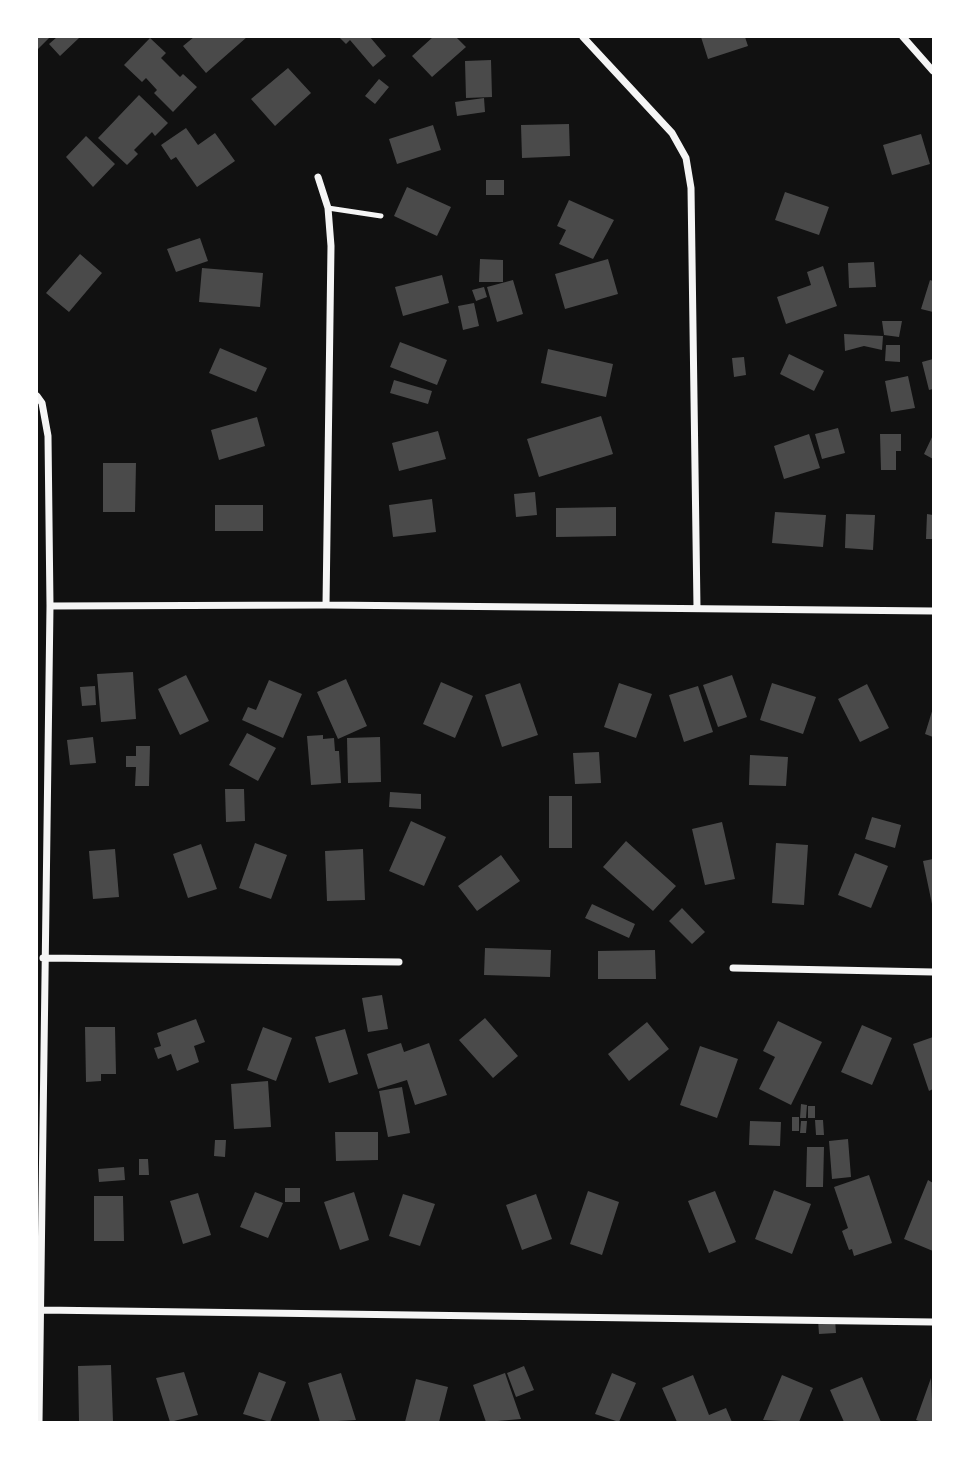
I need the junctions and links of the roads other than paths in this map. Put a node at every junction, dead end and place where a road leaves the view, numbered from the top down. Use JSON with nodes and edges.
{"nodes":[{"id":1,"x":583,"y":37,"type":"edge"},
{"id":2,"x":902,"y":37,"type":"edge"},
{"id":3,"x":933,"y":71,"type":"edge"},
{"id":4,"x":318,"y":177,"type":"dead end"},
{"id":5,"x":328,"y":208,"type":"junction"},
{"id":6,"x":381,"y":216,"type":"dead end"},
{"id":7,"x":37,"y":396,"type":"edge"},
{"id":8,"x":326,"y":605,"type":"junction"},
{"id":9,"x":50,"y":606,"type":"junction"},
{"id":10,"x":697,"y":608,"type":"junction"},
{"id":11,"x":933,"y":611,"type":"edge"},
{"id":12,"x":43,"y":958,"type":"junction"},
{"id":13,"x":399,"y":962,"type":"dead end"},
{"id":14,"x":733,"y":968,"type":"dead end"},
{"id":15,"x":933,"y":972,"type":"edge"},
{"id":16,"x":38,"y":1146,"type":"edge"},
{"id":17,"x":41,"y":1310,"type":"junction"},
{"id":18,"x":933,"y":1322,"type":"edge"},
{"id":19,"x":39,"y":1422,"type":"edge"}],
"edges":[{"from":1,"to":10,"type":"street"},
{"from":2,"to":3,"type":"street"},
{"from":4,"to":5,"type":"street"},
{"from":5,"to":6,"type":"lane"},
{"from":5,"to":8,"type":"street"},
{"from":7,"to":9,"type":"street"},
{"from":8,"to":9,"type":"street"},
{"from":8,"to":10,"type":"street"},
{"from":9,"to":12,"type":"street"},
{"from":10,"to":11,"type":"street"},
{"from":12,"to":13,"type":"street"},
{"from":12,"to":16,"type":"street"},
{"from":14,"to":15,"type":"street"},
{"from":16,"to":17,"type":"street"},
{"from":17,"to":18,"type":"street"},
{"from":17,"to":19,"type":"street"}]}
